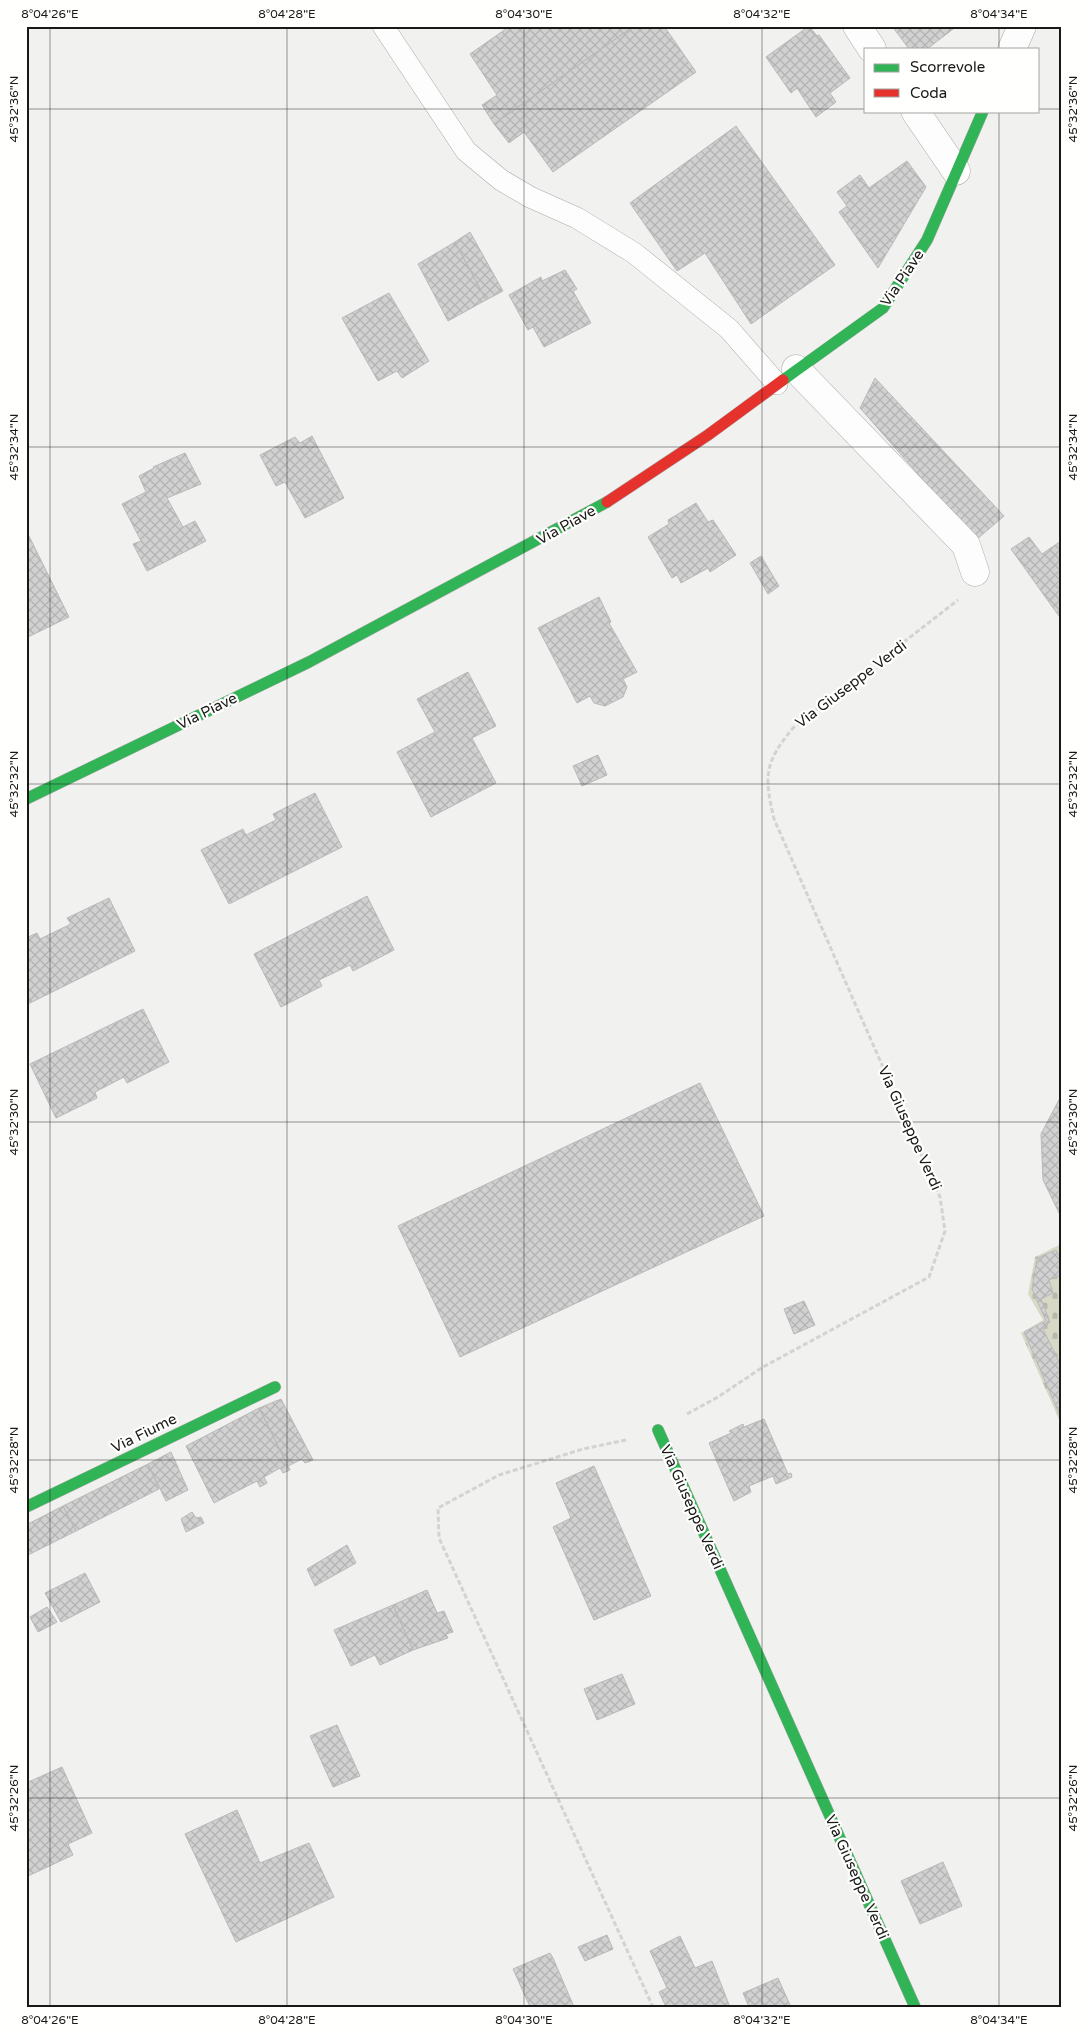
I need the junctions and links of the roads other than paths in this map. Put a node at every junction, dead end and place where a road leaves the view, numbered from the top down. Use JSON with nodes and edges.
{"nodes":[{"id":1,"x":383,"y":26,"type":"edge"},
{"id":2,"x":857,"y":26,"type":"edge"},
{"id":3,"x":1022,"y":26,"type":"edge"},
{"id":4,"x":871,"y":48,"type":"edge"},
{"id":5,"x":1012,"y":48,"type":"edge"},
{"id":6,"x":916,"y":112,"type":"edge"},
{"id":7,"x":983,"y":112,"type":"edge"},
{"id":8,"x":956,"y":170,"type":"junction"},
{"id":9,"x":786,"y":377,"type":"junction"},
{"id":10,"x":975,"y":572,"type":"road end"},
{"id":11,"x":26,"y":799,"type":"edge"},
{"id":12,"x":275,"y":1387,"type":"dead end"},
{"id":13,"x":658,"y":1430,"type":"road end"},
{"id":14,"x":26,"y":1506,"type":"edge"},
{"id":15,"x":915,"y":2007,"type":"edge"}],
"edges":[{"from":1,"to":9,"type":"lane"},
{"from":2,"to":4,"type":"street"},
{"from":3,"to":5,"type":"street"},
{"from":6,"to":8,"type":"street"},
{"from":7,"to":8,"type":"street","name":"Via Piave"},
{"from":8,"to":9,"type":"street","name":"Via Piave"},
{"from":9,"to":10,"type":"street"},
{"from":9,"to":11,"type":"street","name":"Via Piave"},
{"from":12,"to":14,"type":"street","name":"Via Fiume"},
{"from":13,"to":15,"type":"street","name":"Via Giuseppe Verdi"}]}
